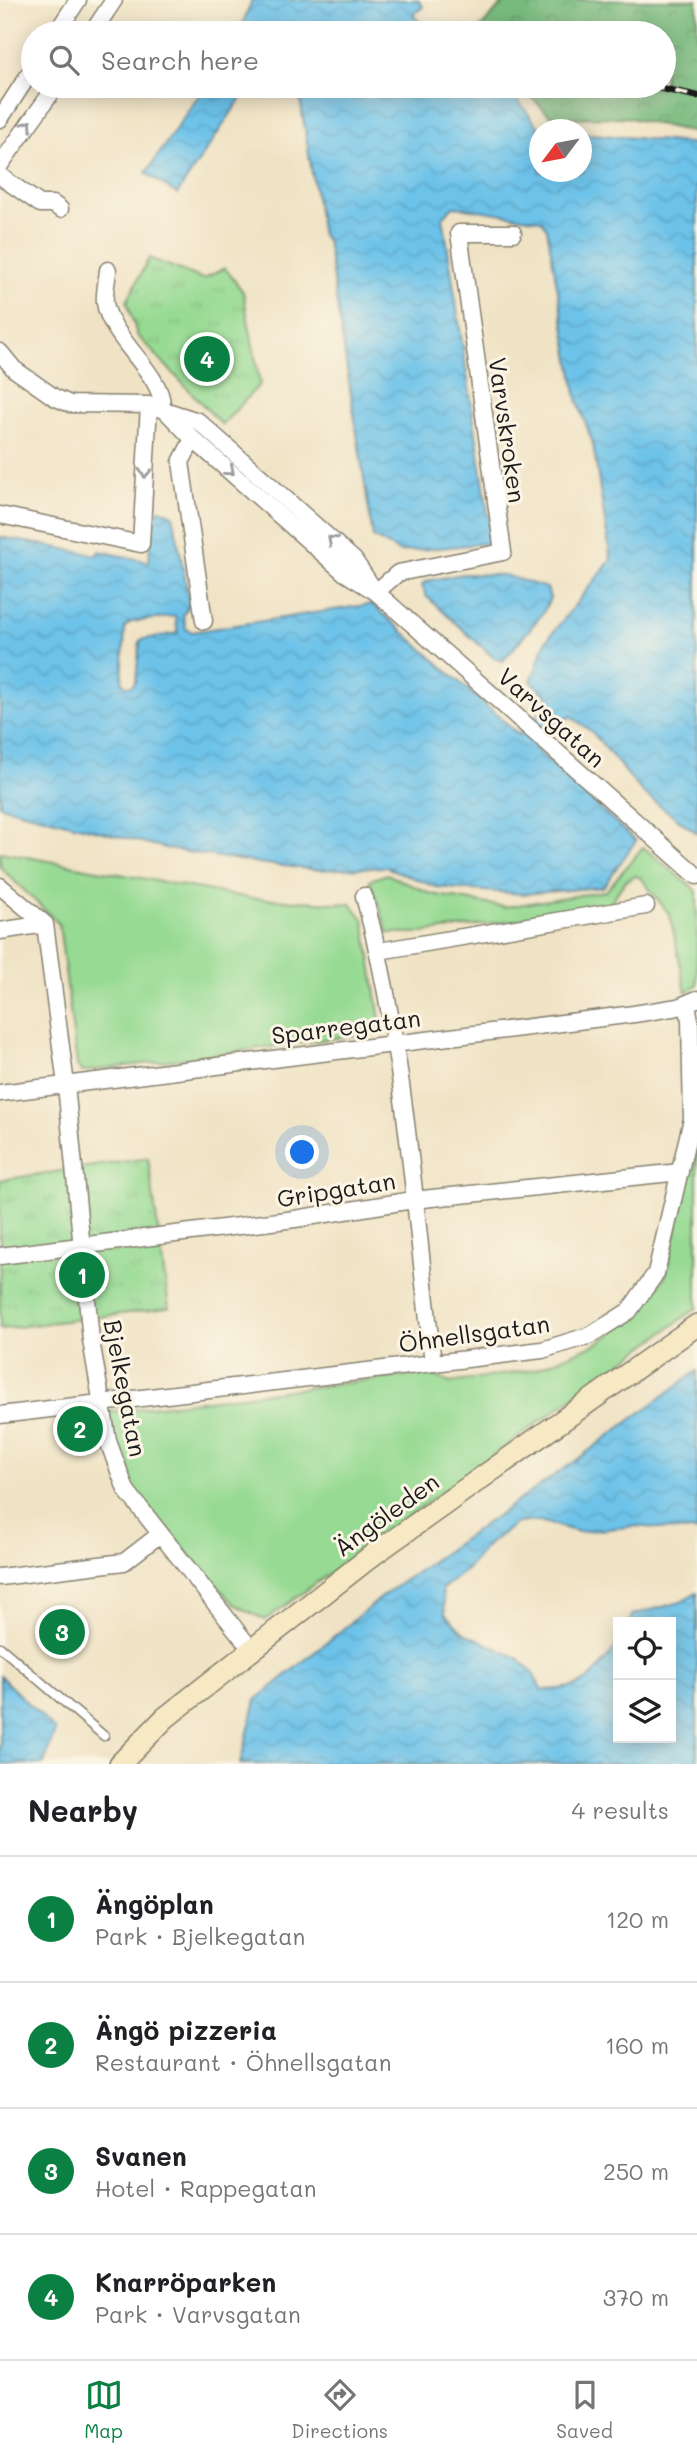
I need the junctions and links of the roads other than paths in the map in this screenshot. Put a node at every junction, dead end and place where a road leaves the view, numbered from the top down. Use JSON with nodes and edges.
{"nodes":[{"id":1,"x":78,"y":0,"type":"edge"},
{"id":2,"x":114,"y":0,"type":"edge"},
{"id":3,"x":64,"y":21,"type":"edge"},
{"id":4,"x":100,"y":21,"type":"edge"},
{"id":5,"x":21,"y":87,"type":"edge"},
{"id":6,"x":47,"y":98,"type":"edge"},
{"id":7,"x":0,"y":119,"type":"edge"},
{"id":8,"x":2,"y":158,"type":"edge"},
{"id":9,"x":0,"y":176,"type":"edge"},
{"id":10,"x":60,"y":209,"type":"dead end"},
{"id":11,"x":513,"y":233,"type":"dead end"},
{"id":12,"x":108,"y":270,"type":"dead end"},
{"id":13,"x":0,"y":352,"type":"edge"},
{"id":14,"x":156,"y":406,"type":"junction"},
{"id":15,"x":193,"y":439,"type":"junction"},
{"id":16,"x":0,"y":515,"type":"edge"},
{"id":17,"x":376,"y":592,"type":"junction"},
{"id":18,"x":204,"y":621,"type":"dead end"},
{"id":19,"x":697,"y":876,"type":"edge"},
{"id":20,"x":0,"y":886,"type":"edge"},
{"id":21,"x":364,"y":896,"type":"dead end"},
{"id":22,"x":646,"y":906,"type":"dead end"},
{"id":23,"x":45,"y":924,"type":"junction"},
{"id":24,"x":0,"y":931,"type":"edge"},
{"id":25,"x":379,"y":951,"type":"junction"},
{"id":26,"x":692,"y":1002,"type":"edge"},
{"id":27,"x":395,"y":1042,"type":"junction"},
{"id":28,"x":66,"y":1085,"type":"junction"},
{"id":29,"x":0,"y":1093,"type":"edge"},
{"id":30,"x":680,"y":1172,"type":"junction"},
{"id":31,"x":413,"y":1200,"type":"junction"},
{"id":32,"x":82,"y":1246,"type":"junction"},
{"id":33,"x":0,"y":1256,"type":"edge"},
{"id":34,"x":697,"y":1325,"type":"edge"},
{"id":35,"x":433,"y":1363,"type":"junction"},
{"id":36,"x":101,"y":1401,"type":"junction"},
{"id":37,"x":0,"y":1415,"type":"edge"},
{"id":38,"x":159,"y":1535,"type":"junction"},
{"id":39,"x":0,"y":1577,"type":"edge"},
{"id":40,"x":0,"y":1647,"type":"edge"},
{"id":41,"x":251,"y":1649,"type":"junction"},
{"id":42,"x":104,"y":1736,"type":"dead end"},
{"id":43,"x":120,"y":1764,"type":"edge"}],
"edges":[{"from":1,"to":3,"type":"street"},
{"from":2,"to":4,"type":"street"},
{"from":5,"to":7,"type":"street"},
{"from":8,"to":6,"type":"street","one_way":true},
{"from":9,"to":10,"type":"street"},
{"from":11,"to":17,"type":"street","name":"Varvskroken"},
{"from":12,"to":14,"type":"street"},
{"from":13,"to":14,"type":"street","name":"Varvsgatan"},
{"from":14,"to":15,"type":"street","name":"Varvsgatan"},
{"from":14,"to":16,"type":"street","one_way":true},
{"from":17,"to":14,"type":"street","name":"Varvsgatan","one_way":true},
{"from":15,"to":17,"type":"street","name":"Varvsgatan","one_way":true},
{"from":15,"to":18,"type":"street"},
{"from":17,"to":19,"type":"street","name":"Varvsgatan"},
{"from":20,"to":23,"type":"street"},
{"from":21,"to":25,"type":"street"},
{"from":22,"to":25,"type":"street"},
{"from":23,"to":24,"type":"street"},
{"from":23,"to":28,"type":"street","name":"Bjelkegatan"},
{"from":25,"to":27,"type":"street"},
{"from":26,"to":27,"type":"street","name":"Sparregatan"},
{"from":26,"to":30,"type":"street","name":"Öhnellsgatan"},
{"from":27,"to":28,"type":"street","name":"Sparregatan"},
{"from":27,"to":31,"type":"street"},
{"from":28,"to":29,"type":"street","name":"Sparregatan"},
{"from":28,"to":32,"type":"street","name":"Bjelkegatan"},
{"from":30,"to":31,"type":"street","name":"Gripgatan"},
{"from":30,"to":35,"type":"street","name":"Öhnellsgatan"},
{"from":31,"to":32,"type":"street","name":"Gripgatan"},
{"from":31,"to":35,"type":"street"},
{"from":32,"to":33,"type":"street","name":"Gripgatan"},
{"from":32,"to":36,"type":"street","name":"Bjelkegatan"},
{"from":34,"to":41,"type":"main road","name":"Ängöleden"},
{"from":35,"to":36,"type":"street","name":"Öhnellsgatan"},
{"from":36,"to":37,"type":"street","name":"Öhnellsgatan"},
{"from":36,"to":38,"type":"street","name":"Bjelkegatan"},
{"from":38,"to":39,"type":"street"},
{"from":38,"to":41,"type":"street","name":"Bjelkegatan"},
{"from":40,"to":42,"type":"lane"},
{"from":41,"to":43,"type":"main road","name":"Ängöleden"}]}
